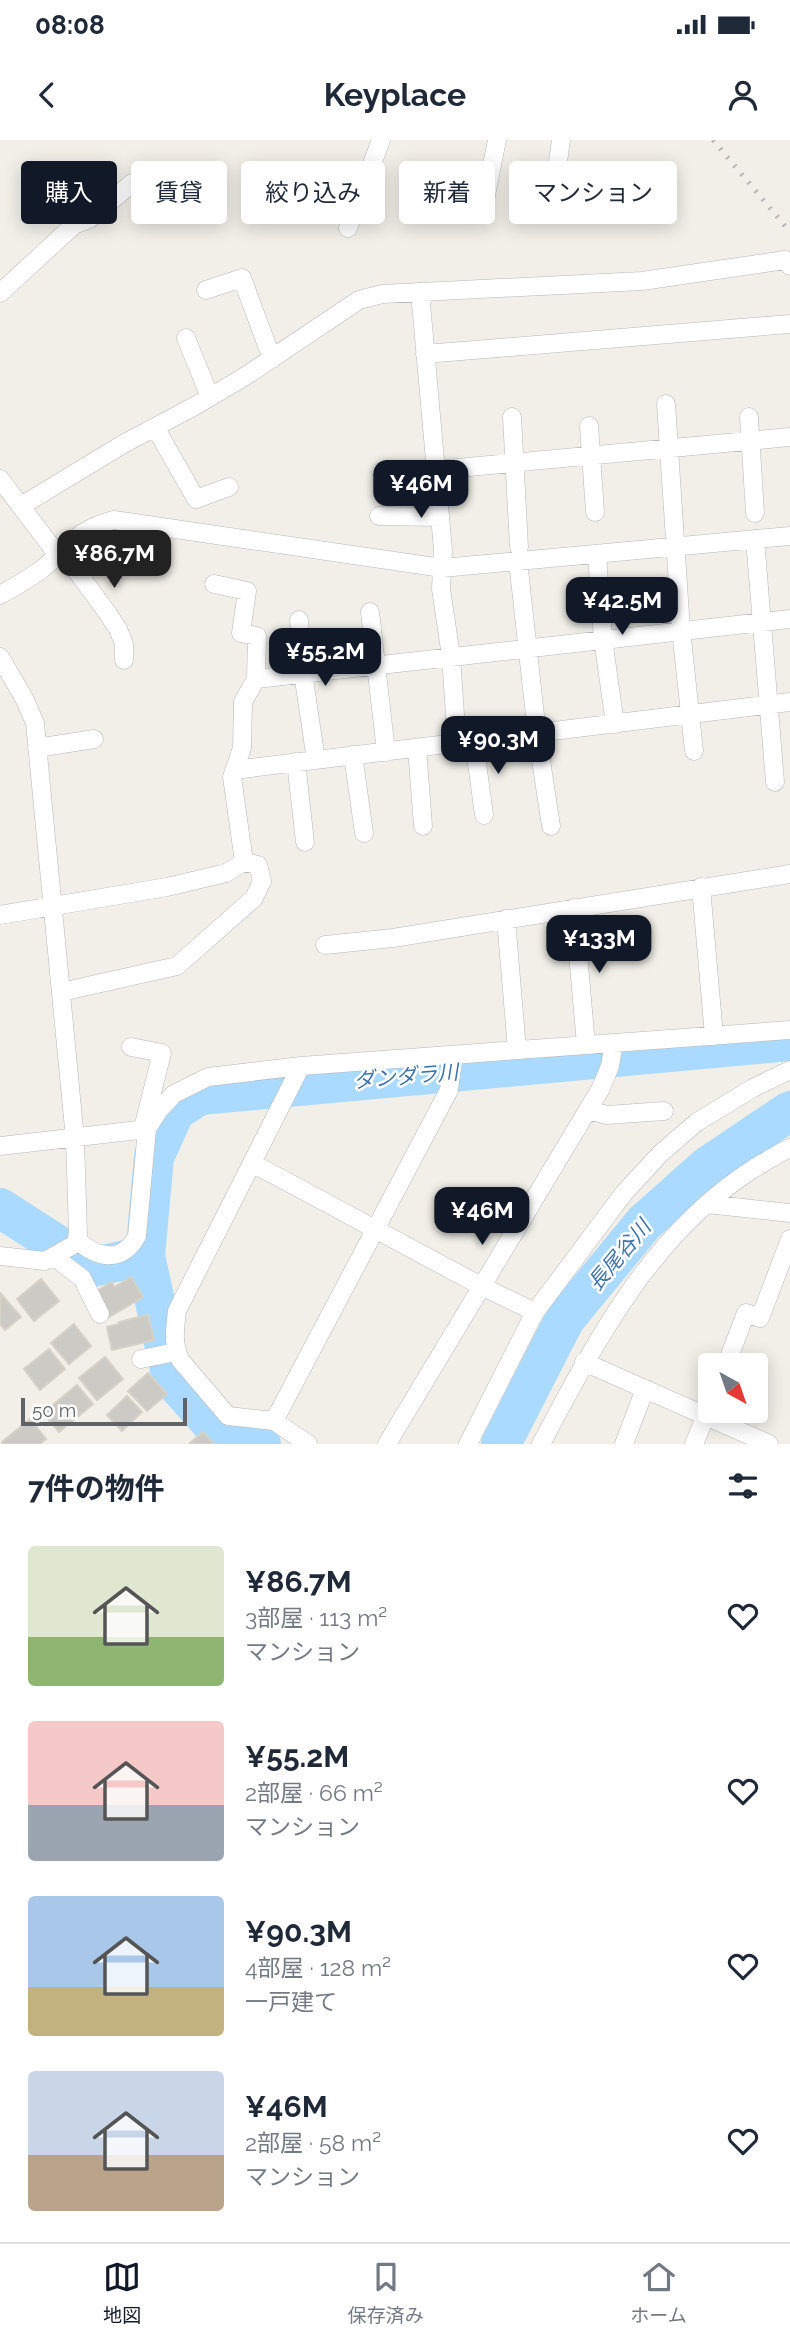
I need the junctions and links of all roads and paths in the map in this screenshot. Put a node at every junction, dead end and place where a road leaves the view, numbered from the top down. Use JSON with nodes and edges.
{"nodes":[{"id":1,"x":381,"y":140,"type":"edge"},
{"id":2,"x":496,"y":140,"type":"edge"},
{"id":3,"x":562,"y":140,"type":"edge"},
{"id":4,"x":492,"y":161,"type":"edge"},
{"id":5,"x":559,"y":161,"type":"edge"},
{"id":6,"x":131,"y":184,"type":"edge"},
{"id":7,"x":348,"y":228,"type":"dead end"},
{"id":8,"x":790,"y":266,"type":"edge"},
{"id":9,"x":206,"y":290,"type":"dead end"},
{"id":10,"x":420,"y":292,"type":"junction"},
{"id":11,"x":0,"y":293,"type":"edge"},
{"id":12,"x":790,"y":324,"type":"edge"},
{"id":13,"x":186,"y":338,"type":"dead end"},
{"id":14,"x":425,"y":354,"type":"junction"},
{"id":15,"x":272,"y":359,"type":"junction"},
{"id":16,"x":210,"y":397,"type":"junction"},
{"id":17,"x":666,"y":404,"type":"dead end"},
{"id":18,"x":512,"y":417,"type":"dead end"},
{"id":19,"x":749,"y":417,"type":"dead end"},
{"id":20,"x":589,"y":426,"type":"dead end"},
{"id":21,"x":155,"y":427,"type":"junction"},
{"id":22,"x":790,"y":437,"type":"edge"},
{"id":23,"x":749,"y":441,"type":"junction"},
{"id":24,"x":670,"y":448,"type":"junction"},
{"id":25,"x":591,"y":456,"type":"junction"},
{"id":26,"x":513,"y":463,"type":"junction"},
{"id":27,"x":436,"y":470,"type":"junction"},
{"id":28,"x":381,"y":472,"type":"dead end"},
{"id":29,"x":0,"y":479,"type":"edge"},
{"id":30,"x":229,"y":486,"type":"dead end"},
{"id":31,"x":21,"y":506,"type":"junction"},
{"id":32,"x":595,"y":512,"type":"dead end"},
{"id":33,"x":755,"y":513,"type":"dead end"},
{"id":34,"x":379,"y":516,"type":"dead end"},
{"id":35,"x":440,"y":517,"type":"junction"},
{"id":36,"x":790,"y":536,"type":"edge"},
{"id":37,"x":755,"y":539,"type":"junction"},
{"id":38,"x":675,"y":547,"type":"junction"},
{"id":39,"x":57,"y":554,"type":"junction"},
{"id":40,"x":518,"y":554,"type":"junction"},
{"id":41,"x":597,"y":554,"type":"junction"},
{"id":42,"x":442,"y":568,"type":"junction"},
{"id":43,"x":214,"y":584,"type":"dead end"},
{"id":44,"x":0,"y":595,"type":"edge"},
{"id":45,"x":370,"y":611,"type":"dead end"},
{"id":46,"x":790,"y":619,"type":"edge"},
{"id":47,"x":299,"y":620,"type":"dead end"},
{"id":48,"x":762,"y":622,"type":"junction"},
{"id":49,"x":681,"y":630,"type":"junction"},
{"id":50,"x":603,"y":639,"type":"junction"},
{"id":51,"x":528,"y":647,"type":"junction"},
{"id":52,"x":451,"y":656,"type":"junction"},
{"id":53,"x":0,"y":657,"type":"edge"},
{"id":54,"x":124,"y":660,"type":"dead end"},
{"id":55,"x":376,"y":665,"type":"junction"},
{"id":56,"x":303,"y":673,"type":"junction"},
{"id":57,"x":256,"y":679,"type":"junction"},
{"id":58,"x":790,"y":702,"type":"edge"},
{"id":59,"x":768,"y":705,"type":"junction"},
{"id":60,"x":692,"y":714,"type":"junction"},
{"id":61,"x":615,"y":724,"type":"junction"},
{"id":62,"x":537,"y":734,"type":"junction"},
{"id":63,"x":94,"y":740,"type":"dead end"},
{"id":64,"x":465,"y":743,"type":"junction"},
{"id":65,"x":37,"y":748,"type":"junction"},
{"id":66,"x":417,"y":748,"type":"junction"},
{"id":67,"x":694,"y":751,"type":"dead end"},
{"id":68,"x":386,"y":752,"type":"junction"},
{"id":69,"x":353,"y":755,"type":"junction"},
{"id":70,"x":316,"y":760,"type":"junction"},
{"id":71,"x":296,"y":762,"type":"junction"},
{"id":72,"x":234,"y":769,"type":"junction"},
{"id":73,"x":775,"y":782,"type":"dead end"},
{"id":74,"x":484,"y":815,"type":"dead end"},
{"id":75,"x":422,"y":826,"type":"dead end"},
{"id":76,"x":551,"y":826,"type":"dead end"},
{"id":77,"x":364,"y":833,"type":"dead end"},
{"id":78,"x":305,"y":842,"type":"dead end"},
{"id":79,"x":244,"y":862,"type":"junction"},
{"id":80,"x":790,"y":874,"type":"edge"},
{"id":81,"x":701,"y":887,"type":"junction"},
{"id":82,"x":51,"y":906,"type":"junction"},
{"id":83,"x":574,"y":908,"type":"junction"},
{"id":84,"x":0,"y":915,"type":"edge"},
{"id":85,"x":506,"y":919,"type":"junction"},
{"id":86,"x":325,"y":945,"type":"dead end"},
{"id":87,"x":61,"y":992,"type":"junction"},
{"id":88,"x":790,"y":1030,"type":"edge"},
{"id":89,"x":714,"y":1035,"type":"junction"},
{"id":90,"x":586,"y":1045,"type":"junction"},
{"id":91,"x":131,"y":1047,"type":"dead end"},
{"id":92,"x":517,"y":1050,"type":"junction"},
{"id":93,"x":612,"y":1054,"type":"junction"},
{"id":94,"x":301,"y":1066,"type":"junction"},
{"id":95,"x":452,"y":1067,"type":"junction"},
{"id":96,"x":790,"y":1070,"type":"edge"},
{"id":97,"x":588,"y":1110,"type":"junction"},
{"id":98,"x":663,"y":1111,"type":"dead end"},
{"id":99,"x":145,"y":1130,"type":"junction"},
{"id":100,"x":75,"y":1139,"type":"junction"},
{"id":101,"x":0,"y":1146,"type":"edge"},
{"id":102,"x":790,"y":1148,"type":"edge"},
{"id":103,"x":252,"y":1163,"type":"junction"},
{"id":104,"x":707,"y":1204,"type":"junction"},
{"id":105,"x":790,"y":1213,"type":"edge"},
{"id":106,"x":376,"y":1228,"type":"junction"},
{"id":107,"x":790,"y":1239,"type":"edge"},
{"id":108,"x":67,"y":1249,"type":"junction"},
{"id":109,"x":0,"y":1256,"type":"edge"},
{"id":110,"x":481,"y":1286,"type":"junction"},
{"id":111,"x":535,"y":1312,"type":"junction"},
{"id":112,"x":100,"y":1314,"type":"dead end"},
{"id":113,"x":731,"y":1353,"type":"edge"},
{"id":114,"x":584,"y":1363,"type":"junction"},
{"id":115,"x":645,"y":1389,"type":"junction"},
{"id":116,"x":698,"y":1407,"type":"edge"},
{"id":117,"x":274,"y":1422,"type":"junction"},
{"id":118,"x":704,"y":1423,"type":"edge"},
{"id":119,"x":731,"y":1423,"type":"edge"},
{"id":120,"x":308,"y":1444,"type":"edge"},
{"id":121,"x":387,"y":1444,"type":"edge"},
{"id":122,"x":468,"y":1444,"type":"edge"},
{"id":123,"x":541,"y":1444,"type":"edge"},
{"id":124,"x":624,"y":1444,"type":"edge"},
{"id":125,"x":694,"y":1444,"type":"edge"},
{"id":126,"x":769,"y":1444,"type":"edge"}],
"edges":[{"from":1,"to":7,"type":"street"},
{"from":2,"to":4,"type":"street"},
{"from":3,"to":5,"type":"street"},
{"from":6,"to":11,"type":"street"},
{"from":8,"to":10,"type":"street"},
{"from":9,"to":15,"type":"street"},
{"from":10,"to":14,"type":"street"},
{"from":10,"to":15,"type":"street"},
{"from":12,"to":14,"type":"street"},
{"from":13,"to":16,"type":"street"},
{"from":14,"to":27,"type":"street"},
{"from":15,"to":16,"type":"street"},
{"from":16,"to":21,"type":"street"},
{"from":17,"to":24,"type":"street"},
{"from":18,"to":26,"type":"street"},
{"from":19,"to":23,"type":"street"},
{"from":20,"to":25,"type":"street"},
{"from":21,"to":30,"type":"street"},
{"from":21,"to":31,"type":"street"},
{"from":22,"to":23,"type":"street"},
{"from":23,"to":24,"type":"street"},
{"from":23,"to":33,"type":"street"},
{"from":24,"to":25,"type":"street"},
{"from":24,"to":38,"type":"street"},
{"from":25,"to":26,"type":"street"},
{"from":25,"to":32,"type":"street"},
{"from":26,"to":27,"type":"street"},
{"from":26,"to":40,"type":"street"},
{"from":27,"to":28,"type":"street"},
{"from":27,"to":35,"type":"street"},
{"from":29,"to":31,"type":"street"},
{"from":31,"to":39,"type":"street"},
{"from":34,"to":35,"type":"street"},
{"from":35,"to":42,"type":"street"},
{"from":36,"to":37,"type":"street"},
{"from":37,"to":38,"type":"street"},
{"from":37,"to":48,"type":"street"},
{"from":38,"to":41,"type":"street"},
{"from":38,"to":49,"type":"street"},
{"from":39,"to":42,"type":"street"},
{"from":39,"to":44,"type":"street"},
{"from":39,"to":54,"type":"street"},
{"from":40,"to":41,"type":"street"},
{"from":40,"to":42,"type":"street"},
{"from":40,"to":51,"type":"street"},
{"from":41,"to":50,"type":"street"},
{"from":42,"to":52,"type":"street"},
{"from":43,"to":57,"type":"street"},
{"from":45,"to":55,"type":"street"},
{"from":46,"to":48,"type":"street"},
{"from":47,"to":56,"type":"street"},
{"from":48,"to":49,"type":"street"},
{"from":48,"to":59,"type":"street"},
{"from":49,"to":50,"type":"street"},
{"from":49,"to":60,"type":"street"},
{"from":50,"to":51,"type":"street"},
{"from":50,"to":61,"type":"street"},
{"from":51,"to":52,"type":"street"},
{"from":51,"to":62,"type":"street"},
{"from":52,"to":55,"type":"street"},
{"from":52,"to":64,"type":"street"},
{"from":53,"to":65,"type":"street"},
{"from":55,"to":56,"type":"street"},
{"from":55,"to":68,"type":"street"},
{"from":56,"to":57,"type":"street"},
{"from":56,"to":70,"type":"street"},
{"from":57,"to":72,"type":"street"},
{"from":58,"to":59,"type":"street"},
{"from":59,"to":60,"type":"street"},
{"from":59,"to":73,"type":"street"},
{"from":60,"to":61,"type":"street"},
{"from":60,"to":67,"type":"street"},
{"from":61,"to":62,"type":"street"},
{"from":62,"to":64,"type":"street"},
{"from":62,"to":76,"type":"street"},
{"from":63,"to":65,"type":"street"},
{"from":64,"to":66,"type":"street"},
{"from":64,"to":74,"type":"street"},
{"from":65,"to":82,"type":"street"},
{"from":66,"to":68,"type":"street"},
{"from":66,"to":75,"type":"street"},
{"from":68,"to":69,"type":"street"},
{"from":69,"to":70,"type":"street"},
{"from":69,"to":77,"type":"street"},
{"from":70,"to":71,"type":"street"},
{"from":71,"to":72,"type":"street"},
{"from":71,"to":78,"type":"street"},
{"from":72,"to":79,"type":"street"},
{"from":79,"to":82,"type":"street"},
{"from":79,"to":87,"type":"street"},
{"from":80,"to":81,"type":"street"},
{"from":81,"to":83,"type":"street"},
{"from":81,"to":89,"type":"street"},
{"from":82,"to":84,"type":"street"},
{"from":82,"to":87,"type":"street"},
{"from":83,"to":85,"type":"street"},
{"from":83,"to":90,"type":"street"},
{"from":85,"to":86,"type":"street"},
{"from":85,"to":92,"type":"street"},
{"from":87,"to":100,"type":"street"},
{"from":88,"to":89,"type":"street"},
{"from":89,"to":93,"type":"street"},
{"from":90,"to":92,"type":"street"},
{"from":90,"to":93,"type":"street"},
{"from":91,"to":99,"type":"street"},
{"from":92,"to":95,"type":"street"},
{"from":93,"to":97,"type":"street"},
{"from":94,"to":95,"type":"street"},
{"from":94,"to":99,"type":"street"},
{"from":94,"to":103,"type":"street"},
{"from":95,"to":106,"type":"street"},
{"from":96,"to":111,"type":"street"},
{"from":97,"to":98,"type":"street"},
{"from":97,"to":110,"type":"street"},
{"from":99,"to":100,"type":"street"},
{"from":99,"to":108,"type":"street"},
{"from":100,"to":101,"type":"street"},
{"from":100,"to":108,"type":"street"},
{"from":102,"to":104,"type":"street"},
{"from":103,"to":106,"type":"street"},
{"from":103,"to":117,"type":"street"},
{"from":104,"to":105,"type":"street"},
{"from":104,"to":114,"type":"street"},
{"from":106,"to":110,"type":"street"},
{"from":106,"to":117,"type":"street"},
{"from":107,"to":113,"type":"street"},
{"from":108,"to":109,"type":"street"},
{"from":108,"to":112,"type":"street"},
{"from":110,"to":111,"type":"street"},
{"from":110,"to":121,"type":"street"},
{"from":111,"to":122,"type":"street"},
{"from":114,"to":115,"type":"street"},
{"from":114,"to":123,"type":"street"},
{"from":115,"to":116,"type":"street"},
{"from":115,"to":124,"type":"street"},
{"from":117,"to":120,"type":"street"},
{"from":118,"to":125,"type":"street"},
{"from":119,"to":126,"type":"street"}]}
